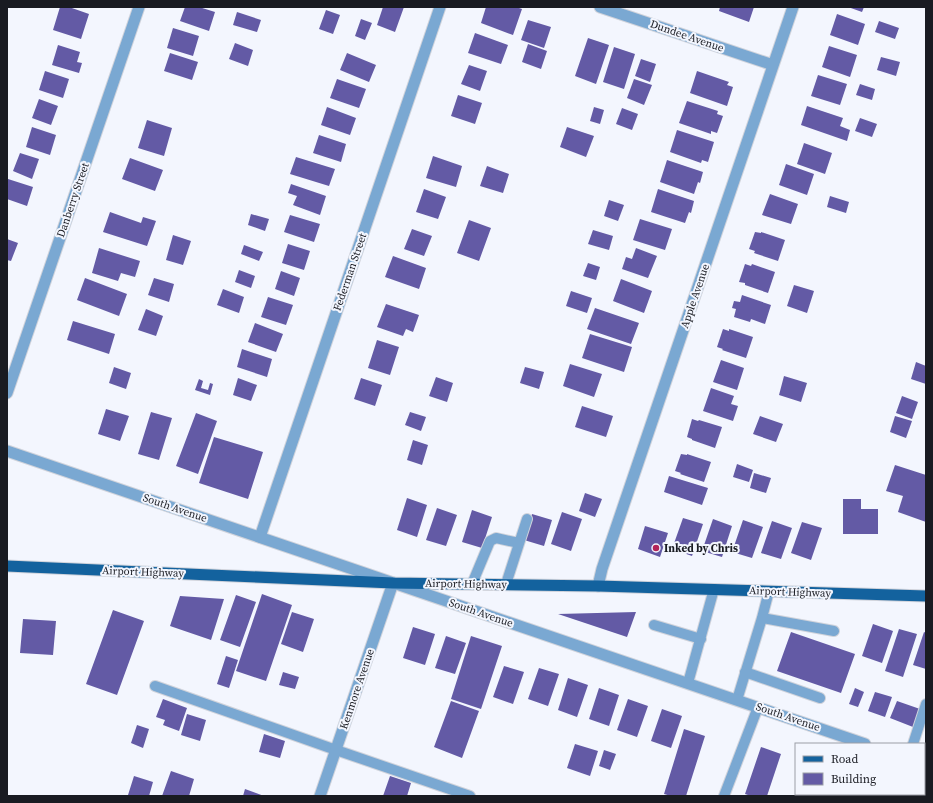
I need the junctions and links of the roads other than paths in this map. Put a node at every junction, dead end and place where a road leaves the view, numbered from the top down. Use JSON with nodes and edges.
{"nodes":[{"id":1,"x":139,"y":7,"type":"edge"},
{"id":2,"x":440,"y":7,"type":"edge"},
{"id":3,"x":600,"y":7,"type":"edge"},
{"id":4,"x":792,"y":7,"type":"edge"},
{"id":5,"x":773,"y":65,"type":"junction"},
{"id":6,"x":7,"y":393,"type":"edge"},
{"id":7,"x":7,"y":451,"type":"edge"},
{"id":8,"x":527,"y":519,"type":"dead end"},
{"id":9,"x":260,"y":537,"type":"junction"},
{"id":10,"x":519,"y":543,"type":"junction"},
{"id":11,"x":7,"y":566,"type":"edge"},
{"id":12,"x":393,"y":583,"type":"junction"},
{"id":13,"x":472,"y":584,"type":"junction"},
{"id":14,"x":506,"y":584,"type":"junction"},
{"id":15,"x":598,"y":586,"type":"junction"},
{"id":16,"x":714,"y":589,"type":"junction"},
{"id":17,"x":769,"y":591,"type":"junction"},
{"id":18,"x":926,"y":596,"type":"edge"},
{"id":19,"x":762,"y":618,"type":"junction"},
{"id":20,"x":654,"y":625,"type":"dead end"},
{"id":21,"x":834,"y":631,"type":"dead end"},
{"id":22,"x":701,"y":639,"type":"junction"},
{"id":23,"x":745,"y":672,"type":"junction"},
{"id":24,"x":688,"y":683,"type":"junction"},
{"id":25,"x":155,"y":686,"type":"dead end"},
{"id":26,"x":820,"y":698,"type":"dead end"},
{"id":27,"x":737,"y":700,"type":"junction"},
{"id":28,"x":926,"y":704,"type":"edge"},
{"id":29,"x":758,"y":707,"type":"junction"},
{"id":30,"x":861,"y":743,"type":"edge"},
{"id":31,"x":913,"y":743,"type":"edge"},
{"id":32,"x":336,"y":750,"type":"junction"},
{"id":33,"x":320,"y":796,"type":"edge"},
{"id":34,"x":470,"y":796,"type":"edge"},
{"id":35,"x":724,"y":796,"type":"edge"}],
"edges":[{"from":1,"to":6,"type":"street","name":"Danberry Street"},
{"from":2,"to":9,"type":"street","name":"Federman Street"},
{"from":3,"to":5,"type":"street","name":"Dundee Avenue"},
{"from":4,"to":5,"type":"street","name":"Apple Avenue"},
{"from":5,"to":15,"type":"street","name":"Apple Avenue"},
{"from":7,"to":9,"type":"street","name":"South Avenue"},
{"from":8,"to":10,"type":"lane"},
{"from":9,"to":12,"type":"street","name":"South Avenue"},
{"from":10,"to":13,"type":"lane"},
{"from":10,"to":14,"type":"lane"},
{"from":11,"to":12,"type":"main road","name":"Airport Highway"},
{"from":12,"to":13,"type":"main road","name":"Airport Highway"},
{"from":12,"to":24,"type":"street","name":"South Avenue"},
{"from":12,"to":32,"type":"street","name":"Kenmore Avenue"},
{"from":13,"to":14,"type":"main road","name":"Airport Highway"},
{"from":14,"to":15,"type":"main road","name":"Airport Highway"},
{"from":15,"to":16,"type":"main road","name":"Airport Highway"},
{"from":16,"to":17,"type":"main road","name":"Airport Highway"},
{"from":16,"to":22,"type":"lane"},
{"from":17,"to":18,"type":"main road","name":"Airport Highway"},
{"from":17,"to":19,"type":"lane"},
{"from":19,"to":21,"type":"lane"},
{"from":19,"to":23,"type":"lane"},
{"from":20,"to":22,"type":"lane"},
{"from":22,"to":24,"type":"lane"},
{"from":23,"to":26,"type":"lane"},
{"from":23,"to":27,"type":"lane"},
{"from":24,"to":27,"type":"street","name":"South Avenue"},
{"from":25,"to":32,"type":"lane"},
{"from":27,"to":29,"type":"street","name":"South Avenue"},
{"from":28,"to":31,"type":"lane"},
{"from":29,"to":30,"type":"street","name":"South Avenue"},
{"from":29,"to":35,"type":"lane"},
{"from":32,"to":33,"type":"street","name":"Kenmore Avenue"},
{"from":32,"to":34,"type":"lane"}]}
